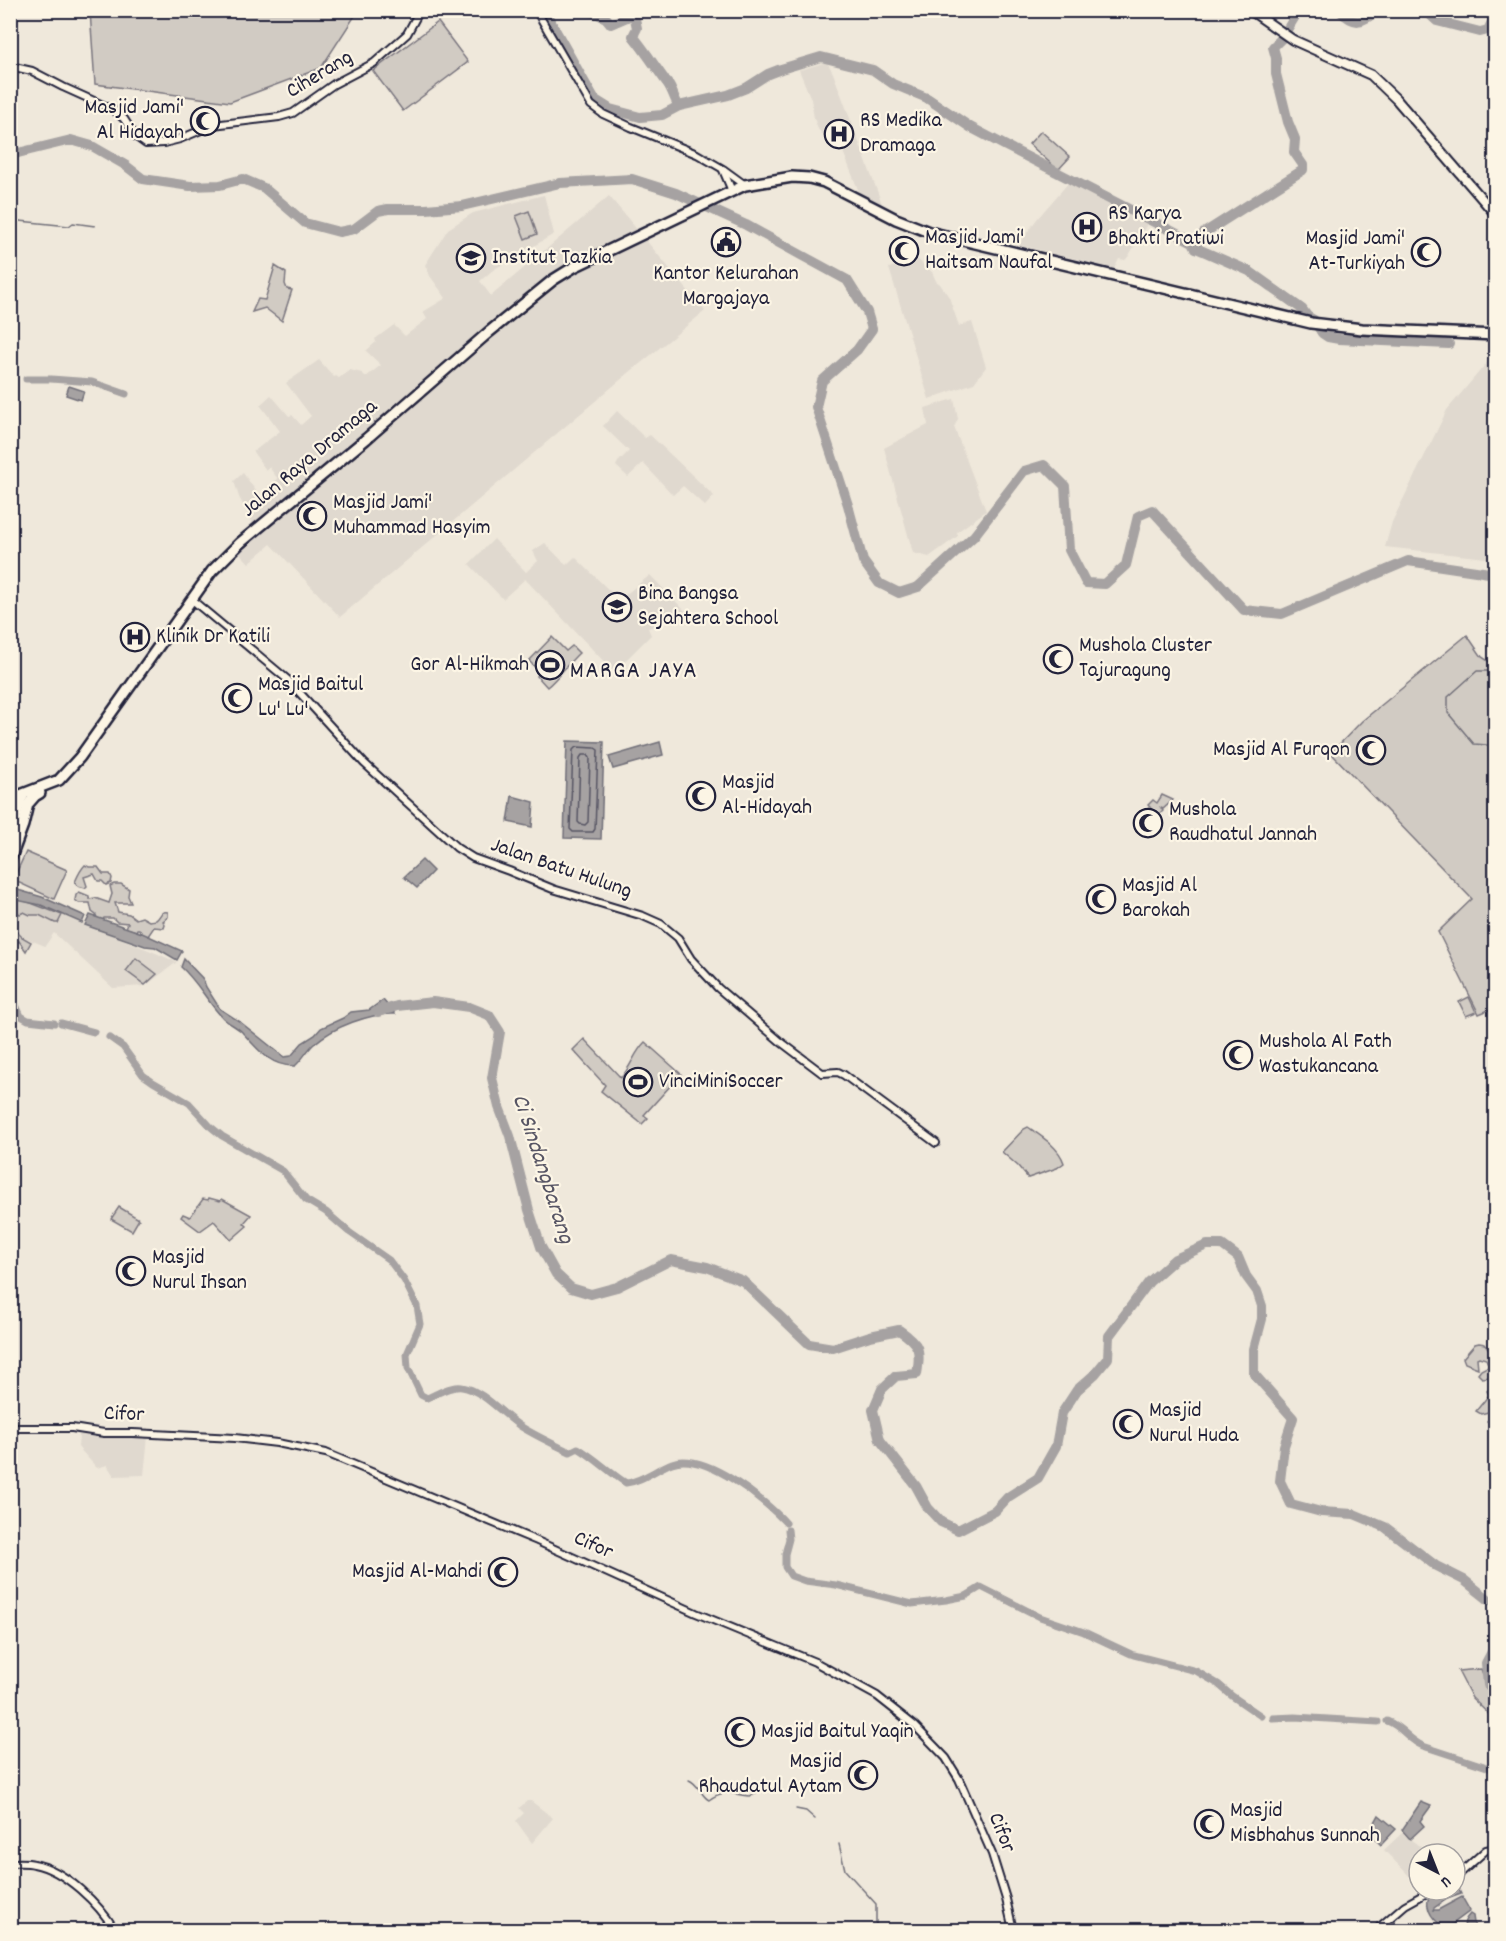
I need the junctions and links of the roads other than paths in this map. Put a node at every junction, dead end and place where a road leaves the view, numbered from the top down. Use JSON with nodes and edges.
{"nodes":[{"id":1,"x":420,"y":10,"type":"edge"},
{"id":2,"x":536,"y":10,"type":"edge"},
{"id":3,"x":1250,"y":10,"type":"edge"},
{"id":4,"x":10,"y":66,"type":"edge"},
{"id":5,"x":723,"y":169,"type":"junction"},
{"id":6,"x":745,"y":185,"type":"junction"},
{"id":7,"x":731,"y":192,"type":"junction"},
{"id":8,"x":1496,"y":215,"type":"edge"},
{"id":9,"x":1496,"y":335,"type":"edge"},
{"id":10,"x":191,"y":599,"type":"junction"},
{"id":11,"x":59,"y":780,"type":"junction"},
{"id":12,"x":24,"y":795,"type":"junction"},
{"id":13,"x":10,"y":801,"type":"edge"},
{"id":14,"x":17,"y":818,"type":"junction"},
{"id":15,"x":10,"y":839,"type":"edge"},
{"id":16,"x":10,"y":860,"type":"edge"},
{"id":17,"x":936,"y":1143,"type":"dead end"},
{"id":18,"x":10,"y":1428,"type":"edge"},
{"id":19,"x":1496,"y":1848,"type":"edge"},
{"id":20,"x":10,"y":1863,"type":"edge"},
{"id":21,"x":1467,"y":1867,"type":"edge"},
{"id":22,"x":1410,"y":1902,"type":"edge"},
{"id":23,"x":115,"y":1930,"type":"edge"},
{"id":24,"x":1013,"y":1930,"type":"edge"},
{"id":25,"x":1376,"y":1930,"type":"edge"}],
"edges":[{"from":1,"to":4,"type":"street","name":"Ciherang"},
{"from":2,"to":5,"type":"street"},
{"from":3,"to":8,"type":"main road"},
{"from":5,"to":6,"type":"street"},
{"from":5,"to":7,"type":"street"},
{"from":6,"to":7,"type":"highway","name":"Jalan Raya Dramaga"},
{"from":6,"to":9,"type":"highway","name":"Jalan Raya Dramaga"},
{"from":7,"to":10,"type":"highway","name":"Jalan Raya Dramaga"},
{"from":10,"to":11,"type":"highway","name":"Jalan Raya Dramaga"},
{"from":10,"to":17,"type":"street","name":"Jalan Batu Hulung"},
{"from":11,"to":12,"type":"highway","name":"Jalan Raya Dramaga"},
{"from":11,"to":16,"type":"highway"},
{"from":12,"to":13,"type":"highway","name":"Jalan Raya Dramaga"},
{"from":12,"to":14,"type":"highway"},
{"from":13,"to":14,"type":"highway"},
{"from":14,"to":15,"type":"highway"},
{"from":18,"to":24,"type":"street","name":"Cifor"},
{"from":19,"to":21,"type":"street"},
{"from":20,"to":23,"type":"street"},
{"from":22,"to":25,"type":"street"}]}
